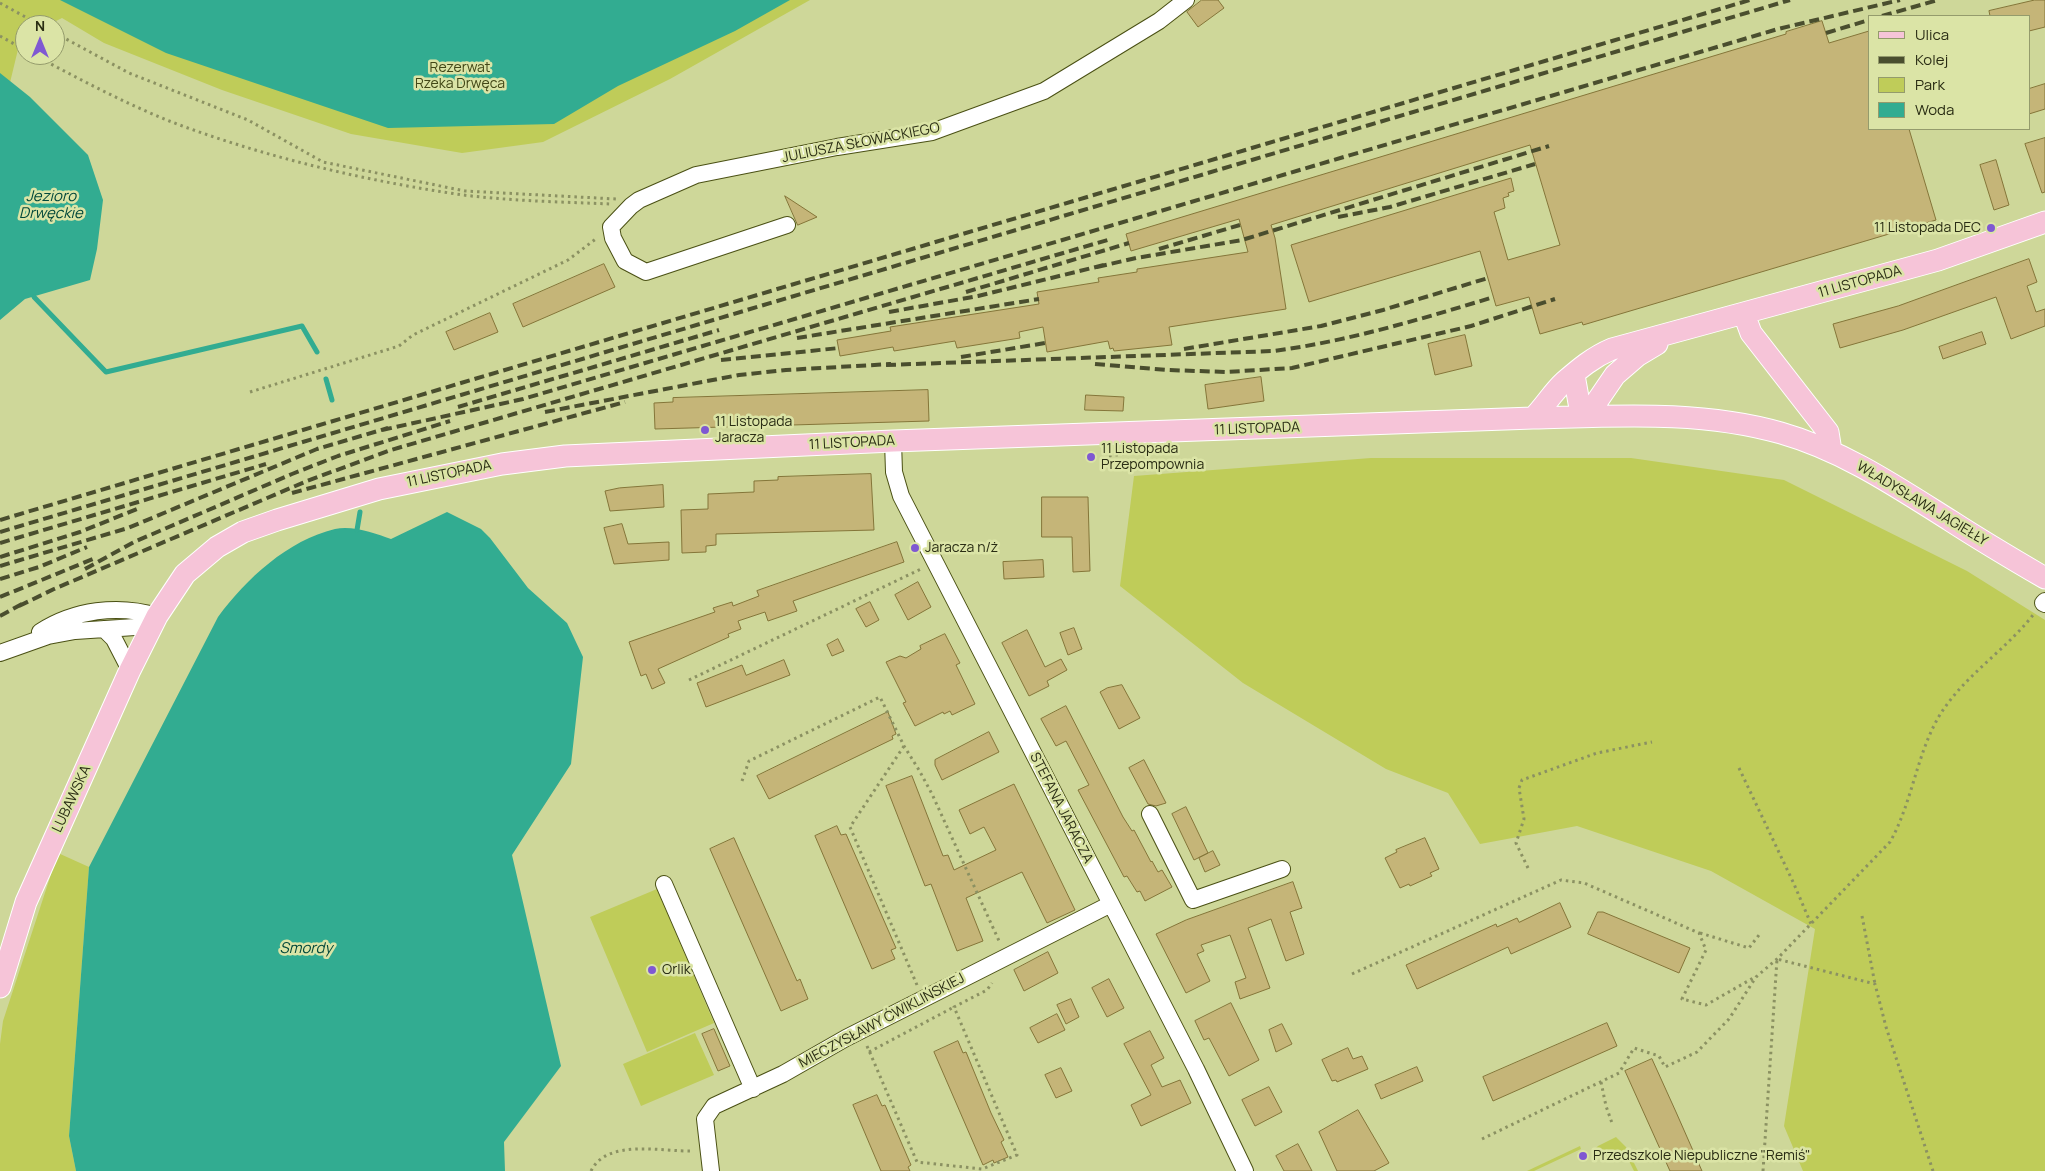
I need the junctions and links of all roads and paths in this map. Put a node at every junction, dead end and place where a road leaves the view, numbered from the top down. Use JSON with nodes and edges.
{"nodes":[{"id":1,"x":1186,"y":0,"type":"edge"},
{"id":2,"x":0,"y":3,"type":"edge"},
{"id":3,"x":22,"y":15,"type":"edge"},
{"id":4,"x":0,"y":36,"type":"edge"},
{"id":5,"x":65,"y":38,"type":"edge"},
{"id":6,"x":15,"y":44,"type":"edge"},
{"id":7,"x":53,"y":65,"type":"edge"},
{"id":8,"x":635,"y":203,"type":"junction"},
{"id":9,"x":2045,"y":222,"type":"edge"},
{"id":10,"x":787,"y":225,"type":"dead end"},
{"id":11,"x":611,"y":227,"type":"junction"},
{"id":12,"x":1744,"y":314,"type":"junction"},
{"id":13,"x":1672,"y":334,"type":"junction"},
{"id":14,"x":1574,"y":375,"type":"junction"},
{"id":15,"x":250,"y":392,"type":"dead end"},
{"id":16,"x":1588,"y":416,"type":"junction"},
{"id":17,"x":1533,"y":418,"type":"junction"},
{"id":18,"x":893,"y":441,"type":"junction"},
{"id":19,"x":1135,"y":452,"type":"dead end"},
{"id":20,"x":1832,"y":452,"type":"junction"},
{"id":21,"x":1109,"y":456,"type":"dead end"},
{"id":22,"x":924,"y":568,"type":"dead end"},
{"id":23,"x":2045,"y":578,"type":"edge"},
{"id":24,"x":2044,"y":603,"type":"edge"},
{"id":25,"x":157,"y":616,"type":"junction"},
{"id":26,"x":104,"y":629,"type":"junction"},
{"id":27,"x":23,"y":643,"type":"junction"},
{"id":28,"x":0,"y":653,"type":"edge"},
{"id":29,"x":130,"y":670,"type":"junction"},
{"id":30,"x":689,"y":680,"type":"dead end"},
{"id":31,"x":1652,"y":742,"type":"dead end"},
{"id":32,"x":904,"y":746,"type":"junction"},
{"id":33,"x":1739,"y":768,"type":"dead end"},
{"id":34,"x":742,"y":782,"type":"dead end"},
{"id":35,"x":1150,"y":814,"type":"dead end"},
{"id":36,"x":1528,"y":868,"type":"dead end"},
{"id":37,"x":1282,"y":869,"type":"dead end"},
{"id":38,"x":664,"y":884,"type":"dead end"},
{"id":39,"x":1110,"y":904,"type":"junction"},
{"id":40,"x":1862,"y":916,"type":"dead end"},
{"id":41,"x":1811,"y":924,"type":"junction"},
{"id":42,"x":1699,"y":933,"type":"junction"},
{"id":43,"x":1759,"y":935,"type":"dead end"},
{"id":44,"x":1007,"y":956,"type":"junction"},
{"id":45,"x":1777,"y":960,"type":"junction"},
{"id":46,"x":1352,"y":974,"type":"dead end"},
{"id":47,"x":997,"y":976,"type":"dead end"},
{"id":48,"x":1756,"y":977,"type":"junction"},
{"id":49,"x":1875,"y":984,"type":"junction"},
{"id":50,"x":0,"y":987,"type":"edge"},
{"id":51,"x":918,"y":988,"type":"dead end"},
{"id":52,"x":954,"y":1007,"type":"junction"},
{"id":53,"x":860,"y":1032,"type":"junction"},
{"id":54,"x":869,"y":1052,"type":"junction"},
{"id":55,"x":1601,"y":1082,"type":"junction"},
{"id":56,"x":752,"y":1089,"type":"junction"},
{"id":57,"x":1612,"y":1123,"type":"dead end"},
{"id":58,"x":1482,"y":1139,"type":"dead end"},
{"id":59,"x":709,"y":1150,"type":"junction"},
{"id":60,"x":591,"y":1171,"type":"edge"},
{"id":61,"x":711,"y":1171,"type":"edge"},
{"id":62,"x":1245,"y":1171,"type":"edge"},
{"id":63,"x":1763,"y":1171,"type":"edge"},
{"id":64,"x":1933,"y":1171,"type":"edge"}],
"edges":[{"from":1,"to":8,"type":"street","name":"JULIUSZA SŁOWACKIEGO"},
{"from":2,"to":3,"type":"path"},
{"from":4,"to":6,"type":"path"},
{"from":5,"to":8,"type":"path"},
{"from":7,"to":8,"type":"path"},
{"from":8,"to":11,"type":"street"},
{"from":9,"to":12,"type":"main road","name":"11 LISTOPADA"},
{"from":10,"to":11,"type":"street"},
{"from":11,"to":15,"type":"path"},
{"from":12,"to":13,"type":"main road","name":"11 LISTOPADA"},
{"from":12,"to":20,"type":"main road"},
{"from":13,"to":14,"type":"main road","name":"11 LISTOPADA"},
{"from":13,"to":16,"type":"main road","name":"11 LISTOPADA"},
{"from":14,"to":16,"type":"main road"},
{"from":14,"to":17,"type":"main road","name":"11 LISTOPADA"},
{"from":16,"to":17,"type":"main road","name":"11 LISTOPADA"},
{"from":16,"to":20,"type":"main road","name":"WŁADYSŁAWA JAGIEŁŁY"},
{"from":17,"to":18,"type":"main road","name":"11 LISTOPADA"},
{"from":18,"to":25,"type":"main road","name":"11 LISTOPADA"},
{"from":18,"to":39,"type":"street","name":"STEFANA JARACZA"},
{"from":19,"to":21,"type":"path"},
{"from":20,"to":23,"type":"main road","name":"WŁADYSŁAWA JAGIEŁŁY"},
{"from":22,"to":30,"type":"path"},
{"from":24,"to":41,"type":"path"},
{"from":25,"to":26,"type":"street"},
{"from":25,"to":27,"type":"street"},
{"from":25,"to":29,"type":"main road","name":"LUBAWSKA"},
{"from":26,"to":27,"type":"street"},
{"from":26,"to":29,"type":"street"},
{"from":27,"to":28,"type":"street"},
{"from":29,"to":50,"type":"main road","name":"LUBAWSKA"},
{"from":31,"to":36,"type":"path"},
{"from":32,"to":34,"type":"path"},
{"from":32,"to":44,"type":"path"},
{"from":32,"to":51,"type":"path"},
{"from":33,"to":41,"type":"path"},
{"from":35,"to":37,"type":"street"},
{"from":38,"to":56,"type":"street"},
{"from":39,"to":44,"type":"street","name":"MIECZYSŁAWY ĆWIKLIŃSKIEJ"},
{"from":39,"to":62,"type":"street","name":"STEFANA JARACZA"},
{"from":40,"to":49,"type":"path"},
{"from":41,"to":45,"type":"path"},
{"from":42,"to":43,"type":"path"},
{"from":42,"to":46,"type":"path"},
{"from":42,"to":48,"type":"path"},
{"from":44,"to":53,"type":"street","name":"MIECZYSŁAWY ĆWIKLIŃSKIEJ"},
{"from":45,"to":48,"type":"path"},
{"from":45,"to":49,"type":"path"},
{"from":45,"to":63,"type":"path"},
{"from":47,"to":52,"type":"path"},
{"from":48,"to":55,"type":"path"},
{"from":49,"to":64,"type":"path"},
{"from":52,"to":54,"type":"path"},
{"from":52,"to":54,"type":"path"},
{"from":53,"to":54,"type":"path"},
{"from":53,"to":56,"type":"street","name":"MIECZYSŁAWY ĆWIKLIŃSKIEJ"},
{"from":55,"to":57,"type":"path"},
{"from":55,"to":58,"type":"path"},
{"from":56,"to":59,"type":"street","name":"MIECZYSŁAWY ĆWIKLIŃSKIEJ"},
{"from":59,"to":60,"type":"path"},
{"from":59,"to":61,"type":"street","name":"MIECZYSŁAWY ĆWIKLIŃSKIEJ"}]}
